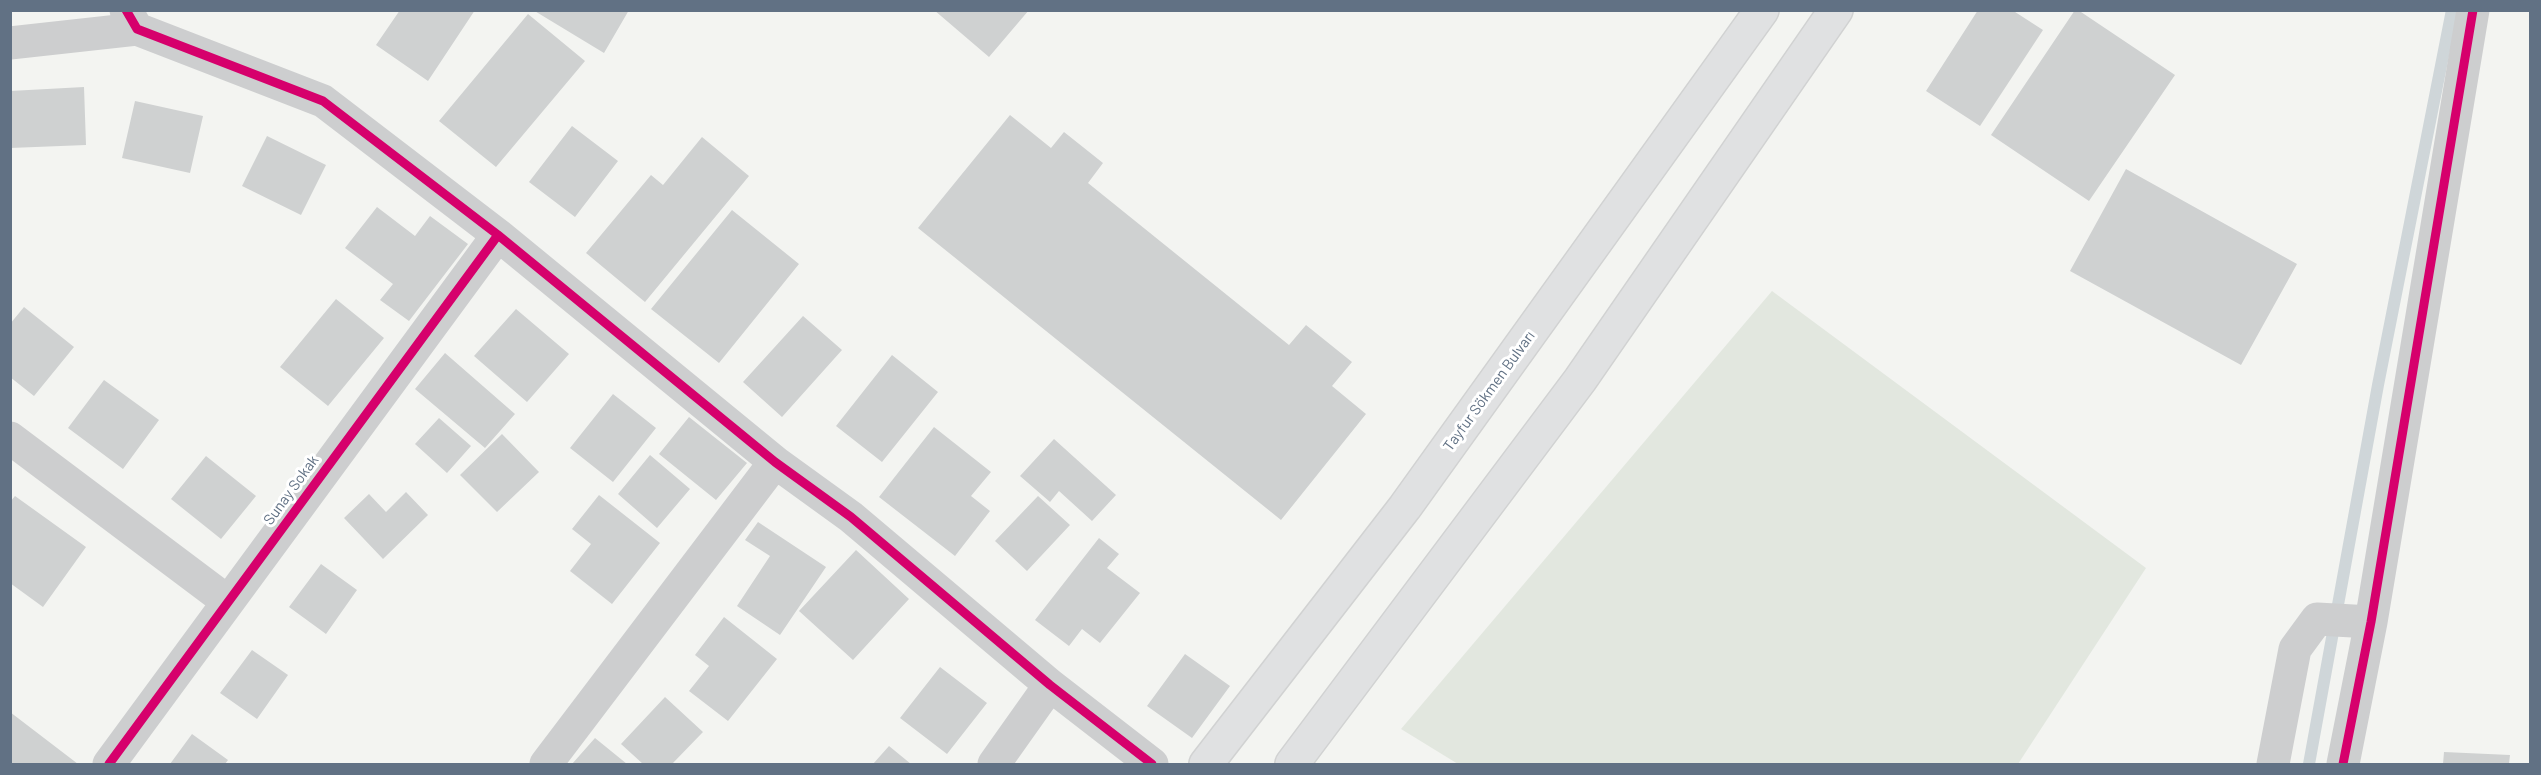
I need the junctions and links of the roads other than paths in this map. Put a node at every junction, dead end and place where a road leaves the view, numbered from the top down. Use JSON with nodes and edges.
{"nodes":[{"id":1,"x":1762,"y":10,"type":"edge"},
{"id":2,"x":1836,"y":10,"type":"edge"},
{"id":3,"x":2473,"y":10,"type":"edge"},
{"id":4,"x":132,"y":20,"type":"edge"},
{"id":5,"x":10,"y":42,"type":"edge"},
{"id":6,"x":498,"y":235,"type":"junction"},
{"id":7,"x":10,"y":438,"type":"edge"},
{"id":8,"x":775,"y":462,"type":"junction"},
{"id":9,"x":227,"y":601,"type":"junction"},
{"id":10,"x":2372,"y":622,"type":"junction"},
{"id":11,"x":1050,"y":685,"type":"junction"},
{"id":12,"x":109,"y":765,"type":"edge"},
{"id":13,"x":546,"y":765,"type":"edge"},
{"id":14,"x":994,"y":765,"type":"edge"},
{"id":15,"x":1152,"y":765,"type":"edge"},
{"id":16,"x":1206,"y":765,"type":"edge"},
{"id":17,"x":1292,"y":765,"type":"edge"},
{"id":18,"x":2273,"y":765,"type":"edge"},
{"id":19,"x":2343,"y":765,"type":"edge"}],
"edges":[{"from":1,"to":16,"type":"main road","name":"Tayfur Sökmen Bulvarı"},
{"from":2,"to":17,"type":"main road"},
{"from":3,"to":10,"type":"street"},
{"from":4,"to":5,"type":"street"},
{"from":4,"to":6,"type":"street"},
{"from":6,"to":8,"type":"street"},
{"from":6,"to":9,"type":"street","name":"Sunay Sokak"},
{"from":7,"to":9,"type":"street"},
{"from":8,"to":11,"type":"street"},
{"from":8,"to":13,"type":"street"},
{"from":9,"to":12,"type":"street","name":"Sunay Sokak"},
{"from":10,"to":18,"type":"street"},
{"from":10,"to":19,"type":"street"},
{"from":11,"to":14,"type":"street"},
{"from":11,"to":15,"type":"street"}]}
